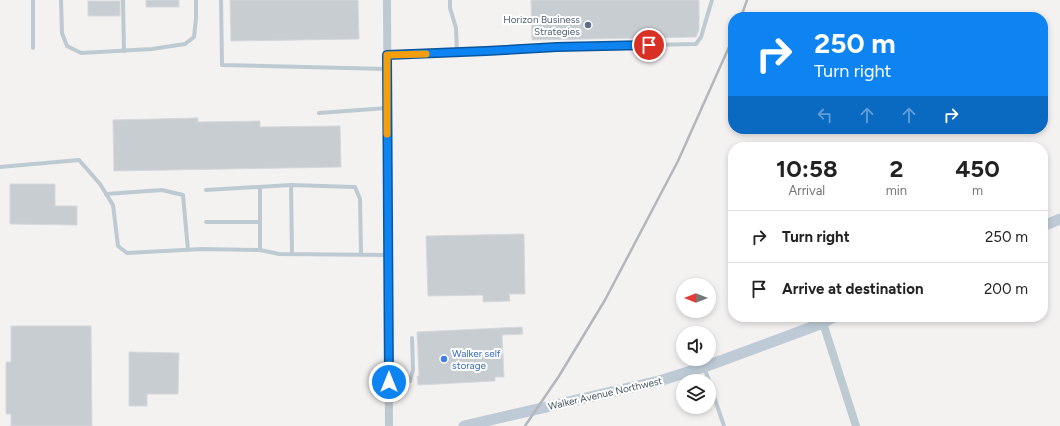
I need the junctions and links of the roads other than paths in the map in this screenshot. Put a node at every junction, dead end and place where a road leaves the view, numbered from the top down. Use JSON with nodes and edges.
{"nodes":[{"id":1,"x":33,"y":0,"type":"edge"},
{"id":2,"x":61,"y":0,"type":"edge"},
{"id":3,"x":123,"y":0,"type":"edge"},
{"id":4,"x":196,"y":0,"type":"edge"},
{"id":5,"x":221,"y":0,"type":"edge"},
{"id":6,"x":387,"y":0,"type":"edge"},
{"id":7,"x":450,"y":0,"type":"edge"},
{"id":8,"x":712,"y":0,"type":"edge"},
{"id":9,"x":33,"y":48,"type":"dead end"},
{"id":10,"x":124,"y":51,"type":"junction"},
{"id":11,"x":457,"y":52,"type":"junction"},
{"id":12,"x":387,"y":55,"type":"junction"},
{"id":13,"x":387,"y":69,"type":"junction"},
{"id":14,"x":387,"y":108,"type":"junction"},
{"id":15,"x":319,"y":113,"type":"dead end"},
{"id":16,"x":0,"y":167,"type":"edge"},
{"id":17,"x":291,"y":185,"type":"junction"},
{"id":18,"x":260,"y":187,"type":"junction"},
{"id":19,"x":206,"y":190,"type":"dead end"},
{"id":20,"x":106,"y":194,"type":"junction"},
{"id":21,"x":1060,"y":219,"type":"edge"},
{"id":22,"x":206,"y":222,"type":"dead end"},
{"id":23,"x":260,"y":222,"type":"junction"},
{"id":24,"x":1048,"y":224,"type":"edge"},
{"id":25,"x":188,"y":250,"type":"junction"},
{"id":26,"x":260,"y":250,"type":"junction"},
{"id":27,"x":292,"y":254,"type":"junction"},
{"id":28,"x":361,"y":254,"type":"junction"},
{"id":29,"x":388,"y":255,"type":"junction"},
{"id":30,"x":823,"y":323,"type":"joint"},
{"id":31,"x":412,"y":338,"type":"dead end"},
{"id":32,"x":704,"y":367,"type":"junction"},
{"id":33,"x":706,"y":374,"type":"edge"},
{"id":34,"x":389,"y":382,"type":"junction"},
{"id":35,"x":716,"y":402,"type":"edge"},
{"id":36,"x":389,"y":426,"type":"edge"},
{"id":37,"x":464,"y":426,"type":"edge"},
{"id":38,"x":724,"y":426,"type":"edge"},
{"id":39,"x":856,"y":426,"type":"edge"}],
"edges":[{"from":1,"to":9,"type":"lane"},
{"from":2,"to":10,"type":"lane"},
{"from":3,"to":10,"type":"lane"},
{"from":4,"to":10,"type":"lane"},
{"from":5,"to":13,"type":"lane"},
{"from":6,"to":12,"type":"street"},
{"from":7,"to":11,"type":"lane"},
{"from":8,"to":11,"type":"lane"},
{"from":11,"to":12,"type":"lane"},
{"from":12,"to":13,"type":"street"},
{"from":13,"to":14,"type":"street"},
{"from":14,"to":15,"type":"lane"},
{"from":14,"to":29,"type":"street"},
{"from":16,"to":20,"type":"lane"},
{"from":17,"to":18,"type":"lane"},
{"from":17,"to":27,"type":"lane"},
{"from":17,"to":28,"type":"lane"},
{"from":18,"to":19,"type":"lane"},
{"from":18,"to":23,"type":"lane"},
{"from":20,"to":25,"type":"lane"},
{"from":20,"to":25,"type":"lane"},
{"from":21,"to":24,"type":"main road"},
{"from":22,"to":23,"type":"lane"},
{"from":23,"to":26,"type":"lane"},
{"from":25,"to":26,"type":"lane"},
{"from":26,"to":27,"type":"lane"},
{"from":27,"to":28,"type":"lane"},
{"from":28,"to":29,"type":"lane"},
{"from":29,"to":34,"type":"street"},
{"from":30,"to":32,"type":"main road","name":"Walker Avenue Northwest"},
{"from":30,"to":39,"type":"street"},
{"from":31,"to":34,"type":"lane"},
{"from":32,"to":33,"type":"lane"},
{"from":32,"to":37,"type":"main road","name":"Walker Avenue Northwest"},
{"from":34,"to":36,"type":"street"},
{"from":35,"to":38,"type":"lane"}]}
